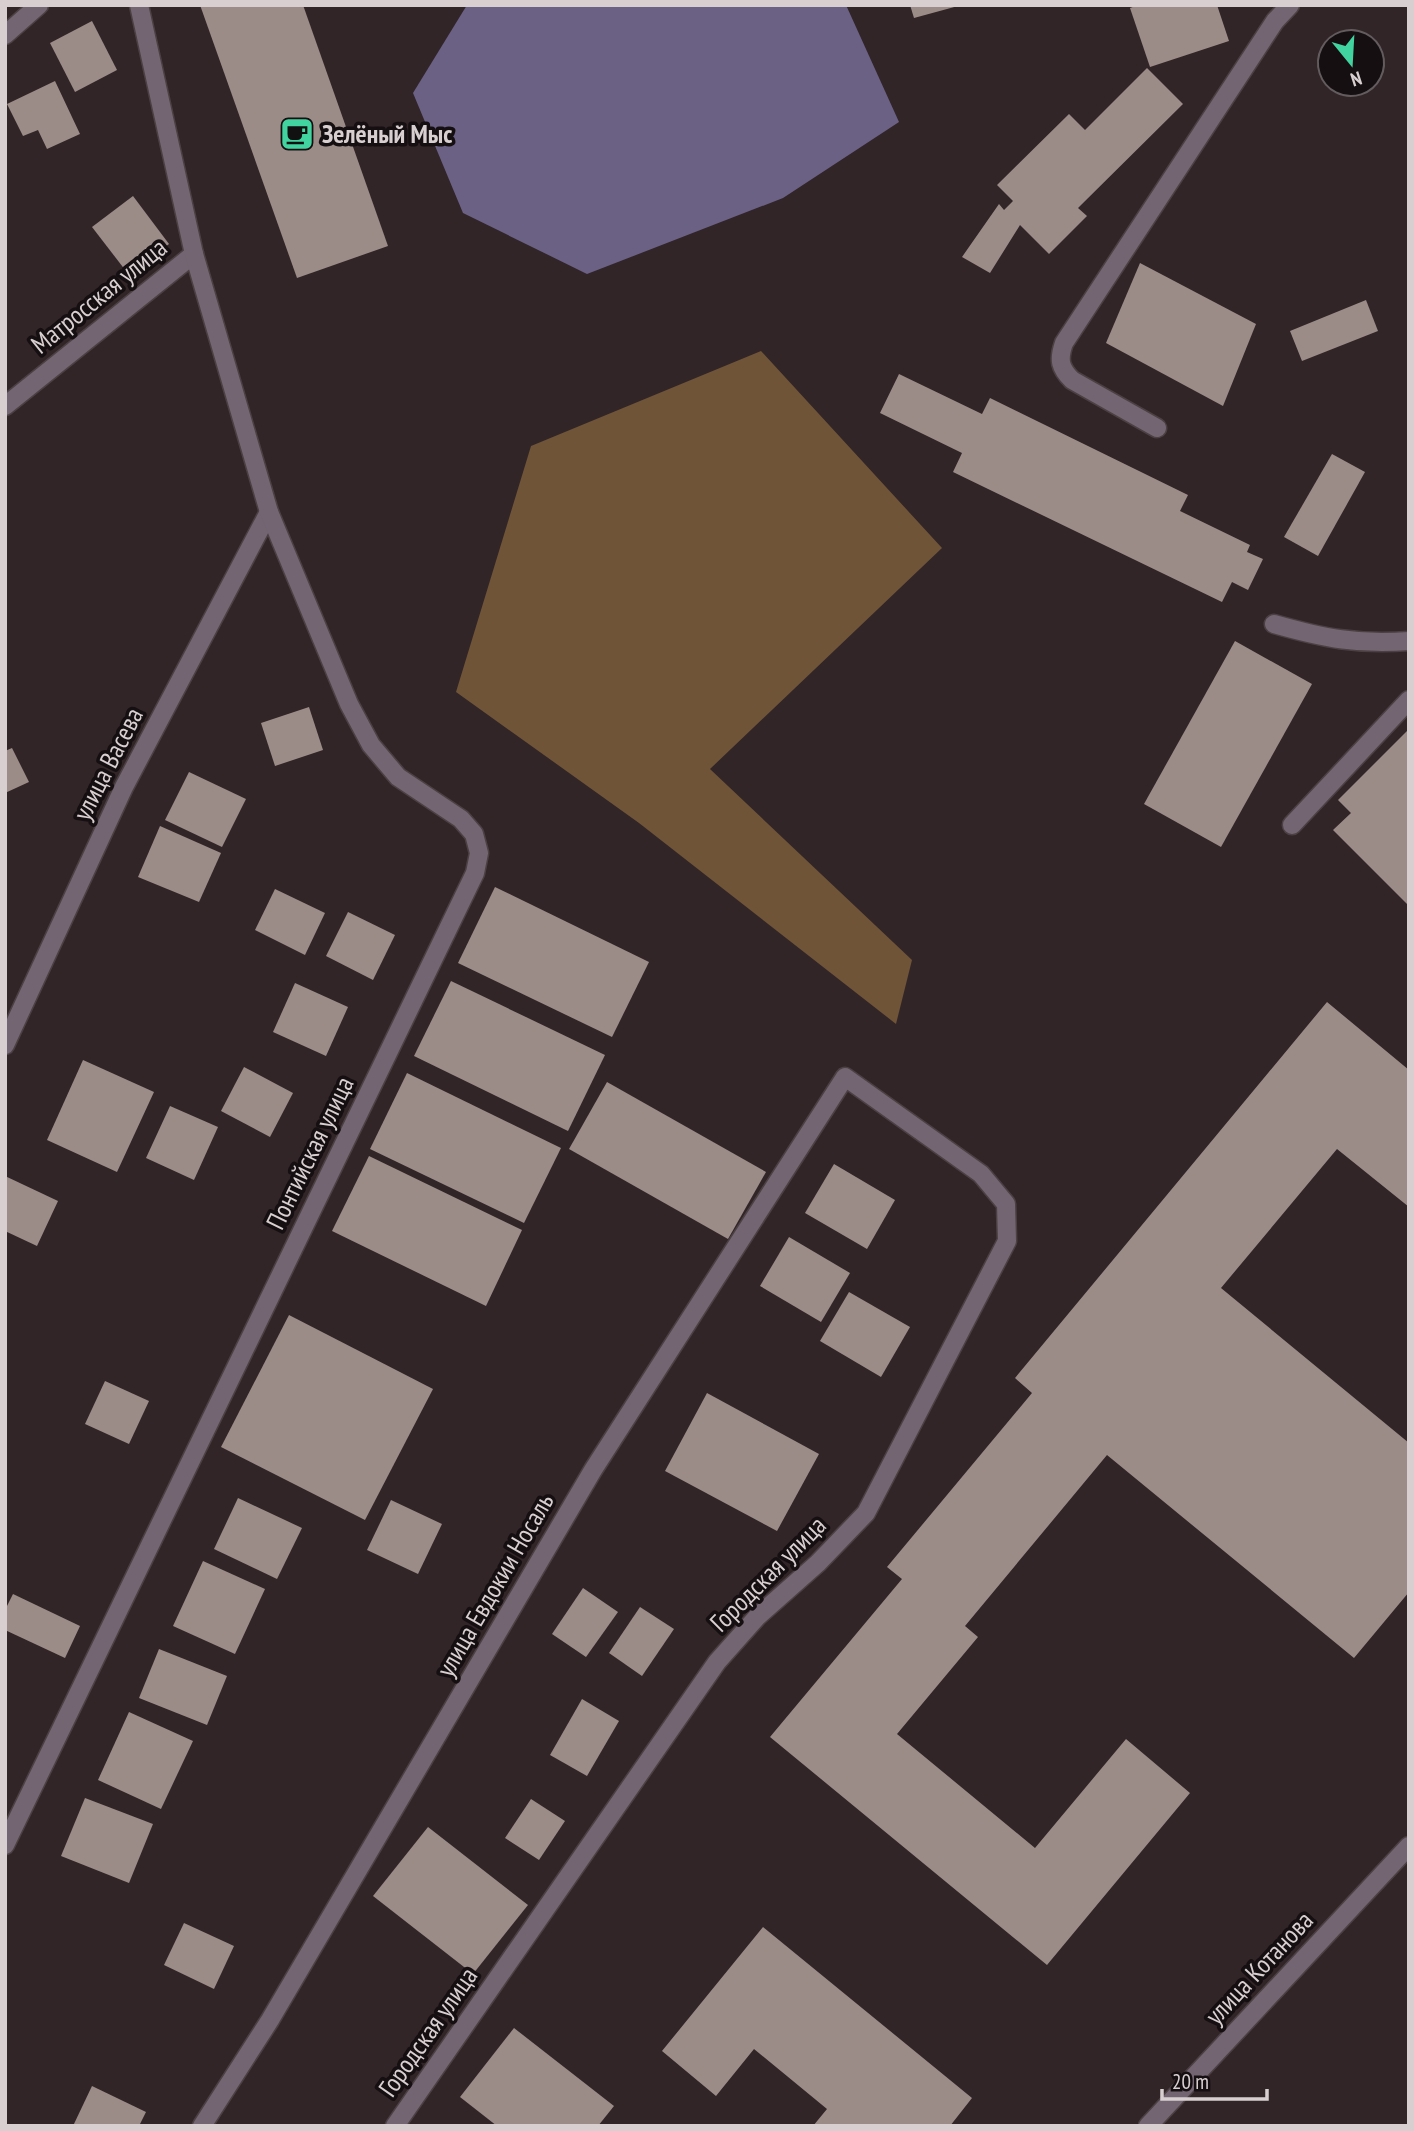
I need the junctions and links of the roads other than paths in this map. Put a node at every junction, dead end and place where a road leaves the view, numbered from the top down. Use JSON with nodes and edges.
{"nodes":[{"id":1,"x":39,"y":5,"type":"edge"},
{"id":2,"x":139,"y":5,"type":"edge"},
{"id":3,"x":1290,"y":5,"type":"edge"},
{"id":4,"x":5,"y":35,"type":"edge"},
{"id":5,"x":194,"y":254,"type":"junction"},
{"id":6,"x":5,"y":407,"type":"edge"},
{"id":7,"x":1157,"y":428,"type":"dead end"},
{"id":8,"x":269,"y":512,"type":"junction"},
{"id":9,"x":1274,"y":624,"type":"dead end"},
{"id":10,"x":1409,"y":640,"type":"edge"},
{"id":11,"x":1409,"y":700,"type":"edge"},
{"id":12,"x":1292,"y":825,"type":"dead end"},
{"id":13,"x":5,"y":1045,"type":"edge"},
{"id":14,"x":845,"y":1077,"type":"joint"},
{"id":15,"x":5,"y":1844,"type":"edge"},
{"id":16,"x":1409,"y":1846,"type":"edge"},
{"id":17,"x":202,"y":2126,"type":"edge"},
{"id":18,"x":395,"y":2126,"type":"edge"},
{"id":19,"x":1148,"y":2126,"type":"edge"}],
"edges":[{"from":1,"to":4,"type":"street"},
{"from":2,"to":5,"type":"street"},
{"from":3,"to":7,"type":"street"},
{"from":5,"to":6,"type":"street","name":"Матросская улица"},
{"from":5,"to":8,"type":"street"},
{"from":8,"to":13,"type":"street","name":"улица Васева"},
{"from":8,"to":15,"type":"street","name":"Понтийская улица"},
{"from":9,"to":10,"type":"street"},
{"from":11,"to":12,"type":"street"},
{"from":14,"to":17,"type":"street","name":"улица Евдокии Носаль"},
{"from":14,"to":18,"type":"street","name":"Городская улица"},
{"from":16,"to":19,"type":"street","name":"улица Котанова"}]}
